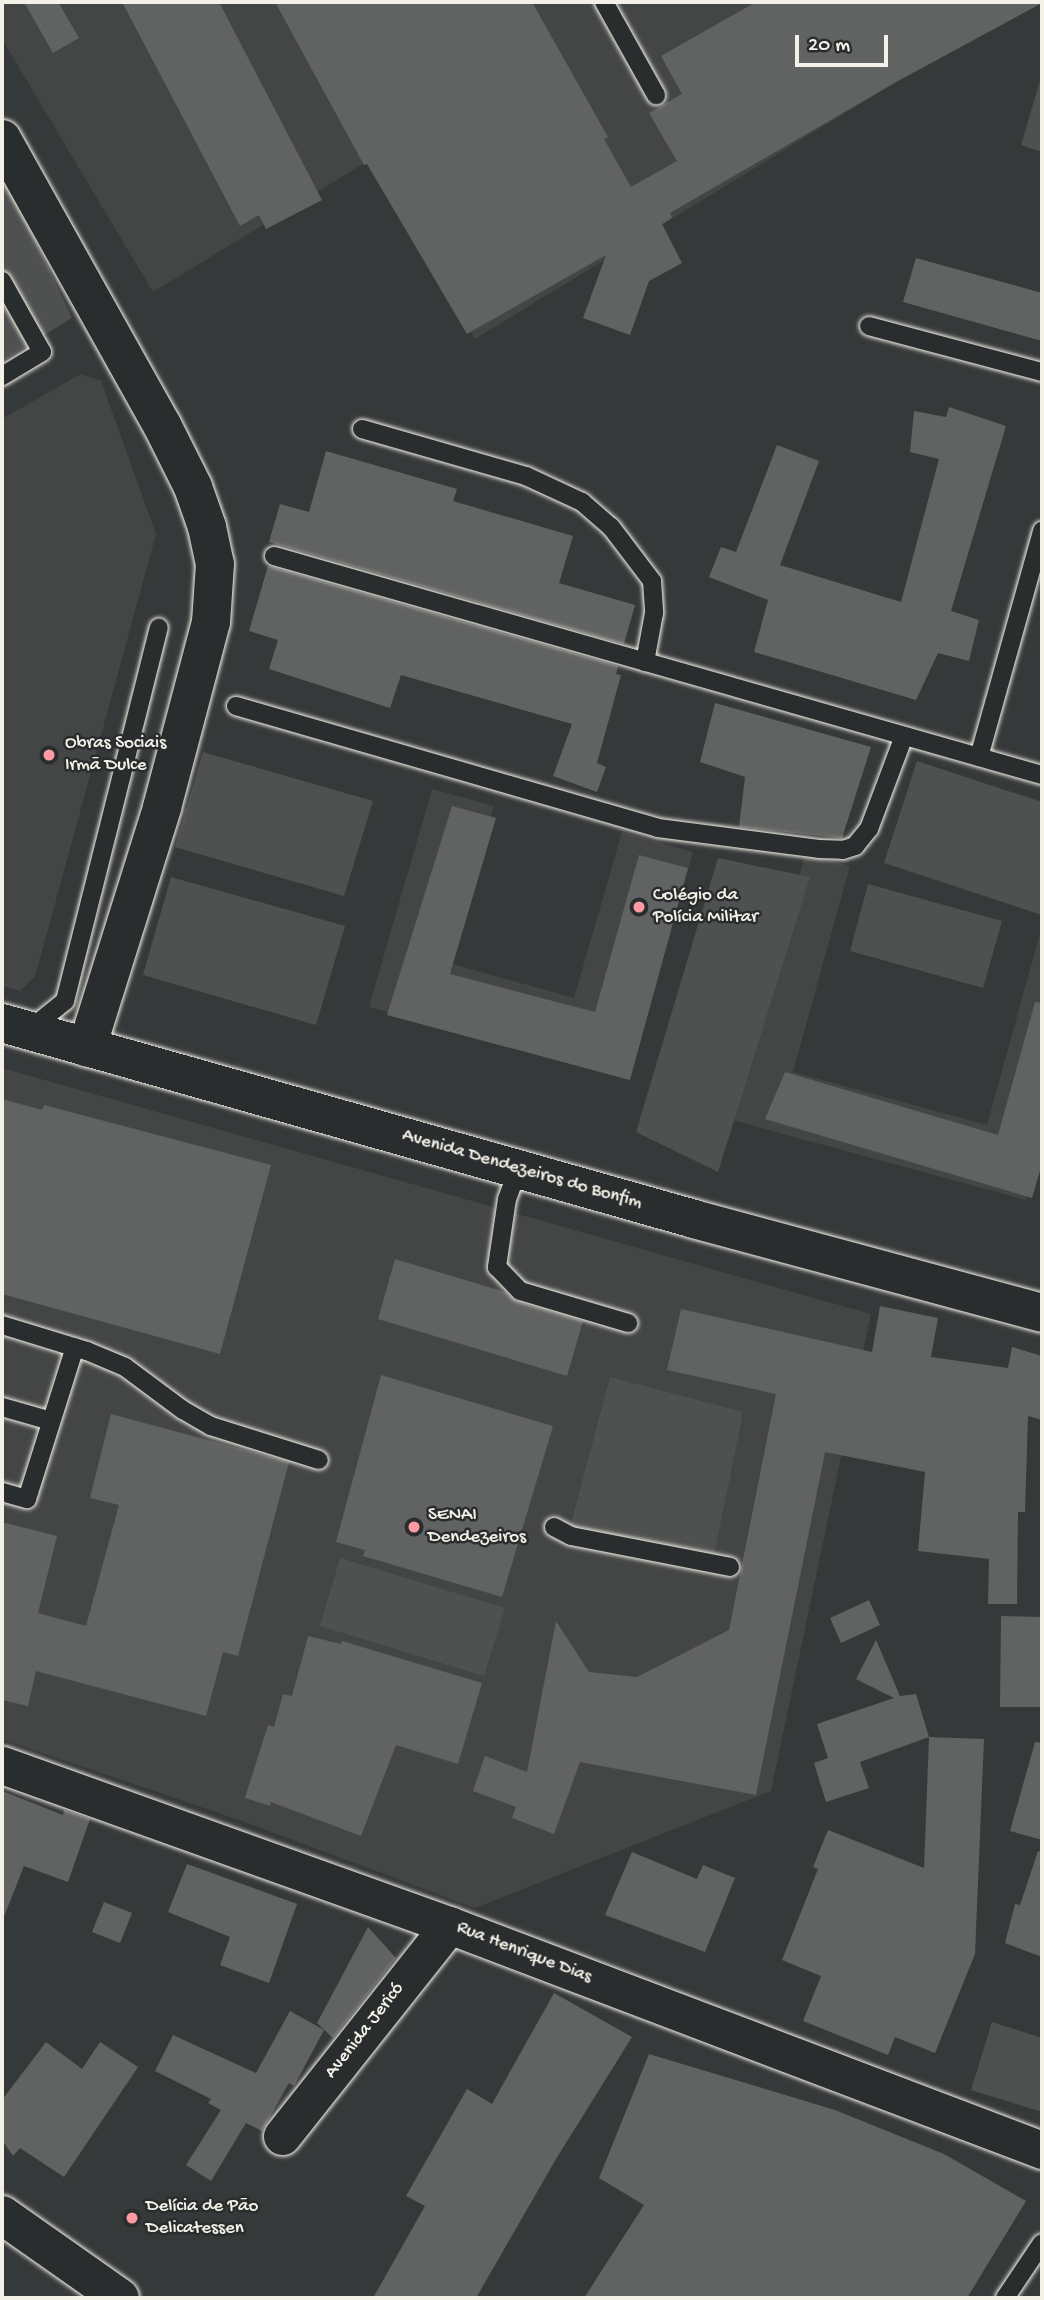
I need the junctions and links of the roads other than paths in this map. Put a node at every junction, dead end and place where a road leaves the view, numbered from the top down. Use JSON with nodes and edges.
{"nodes":[{"id":1,"x":604,"y":2,"type":"edge"},
{"id":2,"x":656,"y":94,"type":"dead end"},
{"id":3,"x":2,"y":139,"type":"edge"},
{"id":4,"x":2,"y":281,"type":"edge"},
{"id":5,"x":869,"y":326,"type":"dead end"},
{"id":6,"x":1042,"y":372,"type":"edge"},
{"id":7,"x":2,"y":376,"type":"edge"},
{"id":8,"x":362,"y":429,"type":"dead end"},
{"id":9,"x":1042,"y":530,"type":"edge"},
{"id":10,"x":274,"y":556,"type":"dead end"},
{"id":11,"x":159,"y":628,"type":"dead end"},
{"id":12,"x":645,"y":662,"type":"junction"},
{"id":13,"x":236,"y":706,"type":"dead end"},
{"id":14,"x":904,"y":736,"type":"junction"},
{"id":15,"x":979,"y":757,"type":"junction"},
{"id":16,"x":1042,"y":775,"type":"edge"},
{"id":17,"x":15,"y":1027,"type":"edge"},
{"id":18,"x":87,"y":1048,"type":"junction"},
{"id":19,"x":518,"y":1169,"type":"junction"},
{"id":20,"x":1042,"y":1313,"type":"edge"},
{"id":21,"x":628,"y":1323,"type":"dead end"},
{"id":22,"x":2,"y":1325,"type":"edge"},
{"id":23,"x":75,"y":1347,"type":"junction"},
{"id":24,"x":2,"y":1407,"type":"edge"},
{"id":25,"x":51,"y":1421,"type":"junction"},
{"id":26,"x":319,"y":1460,"type":"dead end"},
{"id":27,"x":2,"y":1492,"type":"edge"},
{"id":28,"x":554,"y":1527,"type":"dead end"},
{"id":29,"x":730,"y":1567,"type":"dead end"},
{"id":30,"x":2,"y":1765,"type":"edge"},
{"id":31,"x":449,"y":1925,"type":"junction"},
{"id":32,"x":282,"y":2136,"type":"dead end"},
{"id":33,"x":1042,"y":2150,"type":"edge"},
{"id":34,"x":2,"y":2215,"type":"edge"},
{"id":35,"x":1042,"y":2243,"type":"edge"},
{"id":36,"x":120,"y":2298,"type":"edge"},
{"id":37,"x":1005,"y":2298,"type":"edge"}],
"edges":[{"from":1,"to":2,"type":"lane"},
{"from":3,"to":18,"type":"main road"},
{"from":4,"to":7,"type":"lane"},
{"from":5,"to":6,"type":"lane"},
{"from":8,"to":12,"type":"lane"},
{"from":9,"to":15,"type":"lane"},
{"from":10,"to":12,"type":"lane"},
{"from":11,"to":17,"type":"lane"},
{"from":12,"to":14,"type":"lane"},
{"from":13,"to":14,"type":"lane"},
{"from":14,"to":15,"type":"lane"},
{"from":15,"to":16,"type":"lane"},
{"from":17,"to":18,"type":"main road","name":"Avenida Dendezeiros do Bonfim"},
{"from":18,"to":19,"type":"main road","name":"Avenida Dendezeiros do Bonfim"},
{"from":19,"to":20,"type":"main road","name":"Avenida Dendezeiros do Bonfim"},
{"from":19,"to":21,"type":"lane"},
{"from":22,"to":23,"type":"lane"},
{"from":23,"to":25,"type":"lane"},
{"from":23,"to":26,"type":"lane"},
{"from":24,"to":25,"type":"lane"},
{"from":25,"to":27,"type":"lane"},
{"from":28,"to":29,"type":"lane"},
{"from":30,"to":31,"type":"street","name":"Rua Henrique Dias"},
{"from":31,"to":32,"type":"street","name":"Avenida Jericó"},
{"from":31,"to":33,"type":"street","name":"Rua Henrique Dias"},
{"from":34,"to":36,"type":"main road"},
{"from":35,"to":37,"type":"lane"}]}
